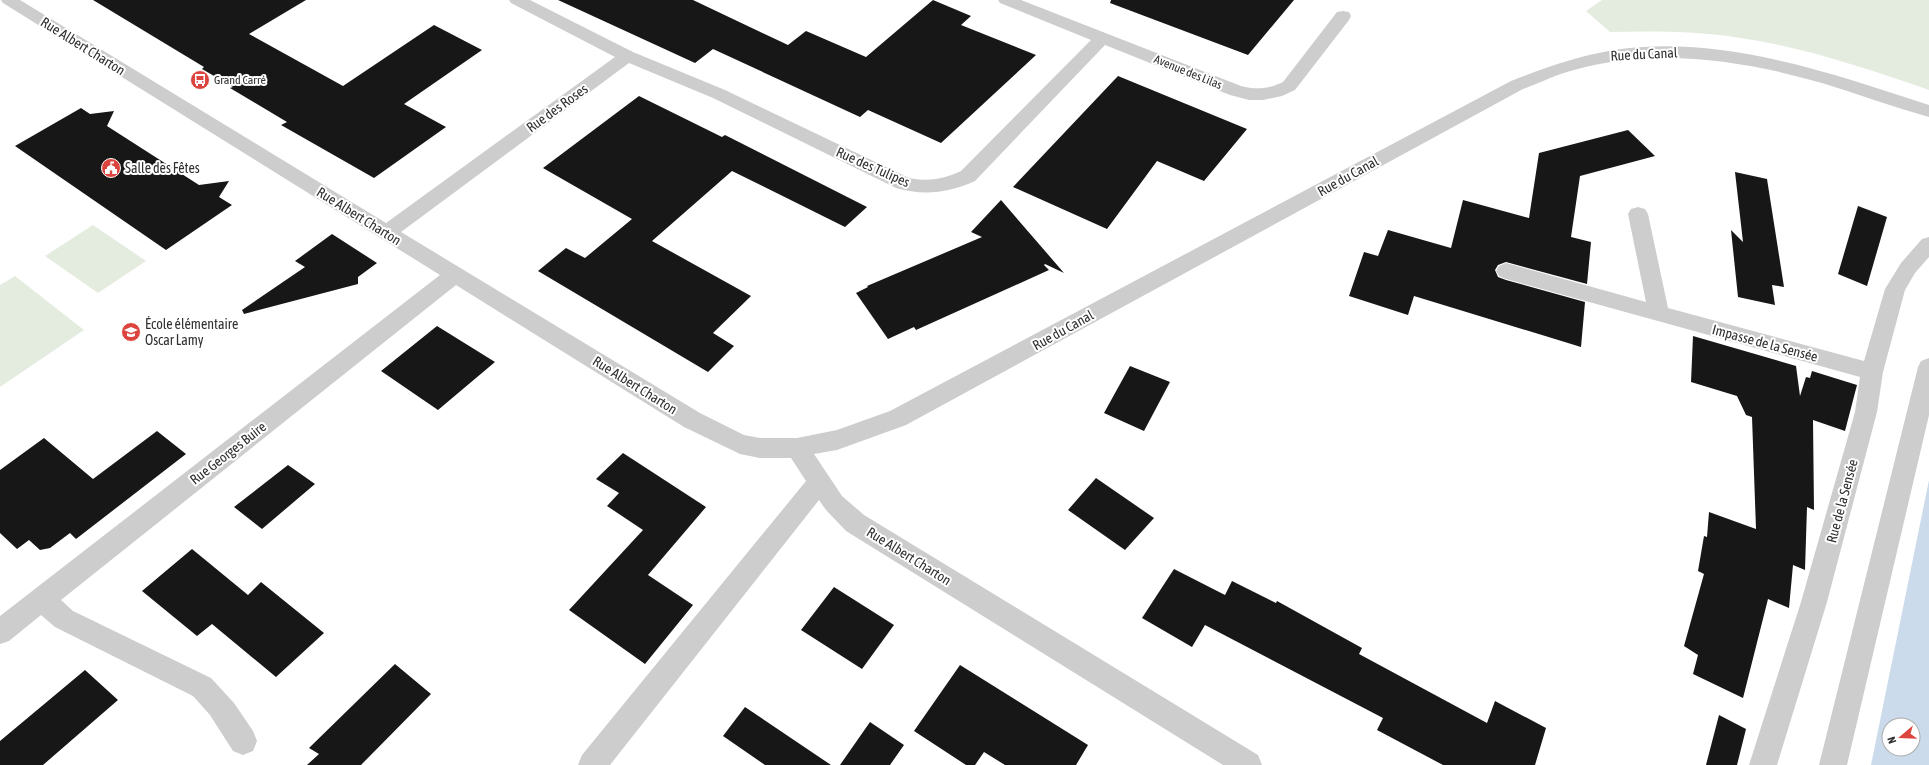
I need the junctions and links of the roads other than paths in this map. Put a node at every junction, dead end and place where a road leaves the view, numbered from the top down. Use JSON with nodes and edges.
{"nodes":[{"id":1,"x":10,"y":0,"type":"edge"},
{"id":2,"x":517,"y":0,"type":"edge"},
{"id":3,"x":1006,"y":0,"type":"edge"},
{"id":4,"x":1343,"y":16,"type":"dead end"},
{"id":5,"x":1103,"y":38,"type":"junction"},
{"id":6,"x":627,"y":56,"type":"junction"},
{"id":7,"x":1929,"y":111,"type":"edge"},
{"id":8,"x":1638,"y":214,"type":"dead end"},
{"id":9,"x":386,"y":233,"type":"junction"},
{"id":10,"x":1929,"y":244,"type":"edge"},
{"id":11,"x":1506,"y":271,"type":"dead end"},
{"id":12,"x":456,"y":274,"type":"junction"},
{"id":13,"x":1659,"y":314,"type":"junction"},
{"id":14,"x":1929,"y":367,"type":"edge"},
{"id":15,"x":1872,"y":372,"type":"junction"},
{"id":16,"x":796,"y":448,"type":"junction"},
{"id":17,"x":819,"y":482,"type":"junction"},
{"id":18,"x":42,"y":599,"type":"junction"},
{"id":19,"x":0,"y":632,"type":"edge"},
{"id":20,"x":243,"y":741,"type":"dead end"},
{"id":21,"x":592,"y":765,"type":"edge"},
{"id":22,"x":1248,"y":765,"type":"edge"},
{"id":23,"x":1763,"y":765,"type":"edge"},
{"id":24,"x":1832,"y":765,"type":"edge"}],
"edges":[{"from":1,"to":9,"type":"street","name":"Rue Albert Charton"},
{"from":2,"to":6,"type":"street"},
{"from":3,"to":5,"type":"street","name":"Avenue des Lilas"},
{"from":4,"to":5,"type":"street","name":"Avenue des Lilas"},
{"from":5,"to":6,"type":"street","name":"Rue des Tulipes"},
{"from":6,"to":9,"type":"street","name":"Rue des Roses"},
{"from":7,"to":16,"type":"street","name":"Rue du Canal"},
{"from":8,"to":13,"type":"street"},
{"from":9,"to":12,"type":"street","name":"Rue Albert Charton"},
{"from":10,"to":15,"type":"street","name":"Rue de la Sensée"},
{"from":11,"to":13,"type":"street","name":"Impasse de la Sensée"},
{"from":12,"to":16,"type":"street","name":"Rue Albert Charton"},
{"from":12,"to":18,"type":"street","name":"Rue Georges Buire"},
{"from":13,"to":15,"type":"street","name":"Impasse de la Sensée"},
{"from":14,"to":24,"type":"street"},
{"from":15,"to":23,"type":"street","name":"Rue de la Sensée"},
{"from":16,"to":17,"type":"street","name":"Rue Albert Charton"},
{"from":17,"to":21,"type":"street"},
{"from":17,"to":22,"type":"street","name":"Rue Albert Charton"},
{"from":18,"to":19,"type":"street","name":"Rue Georges Buire"},
{"from":18,"to":20,"type":"street"}]}
